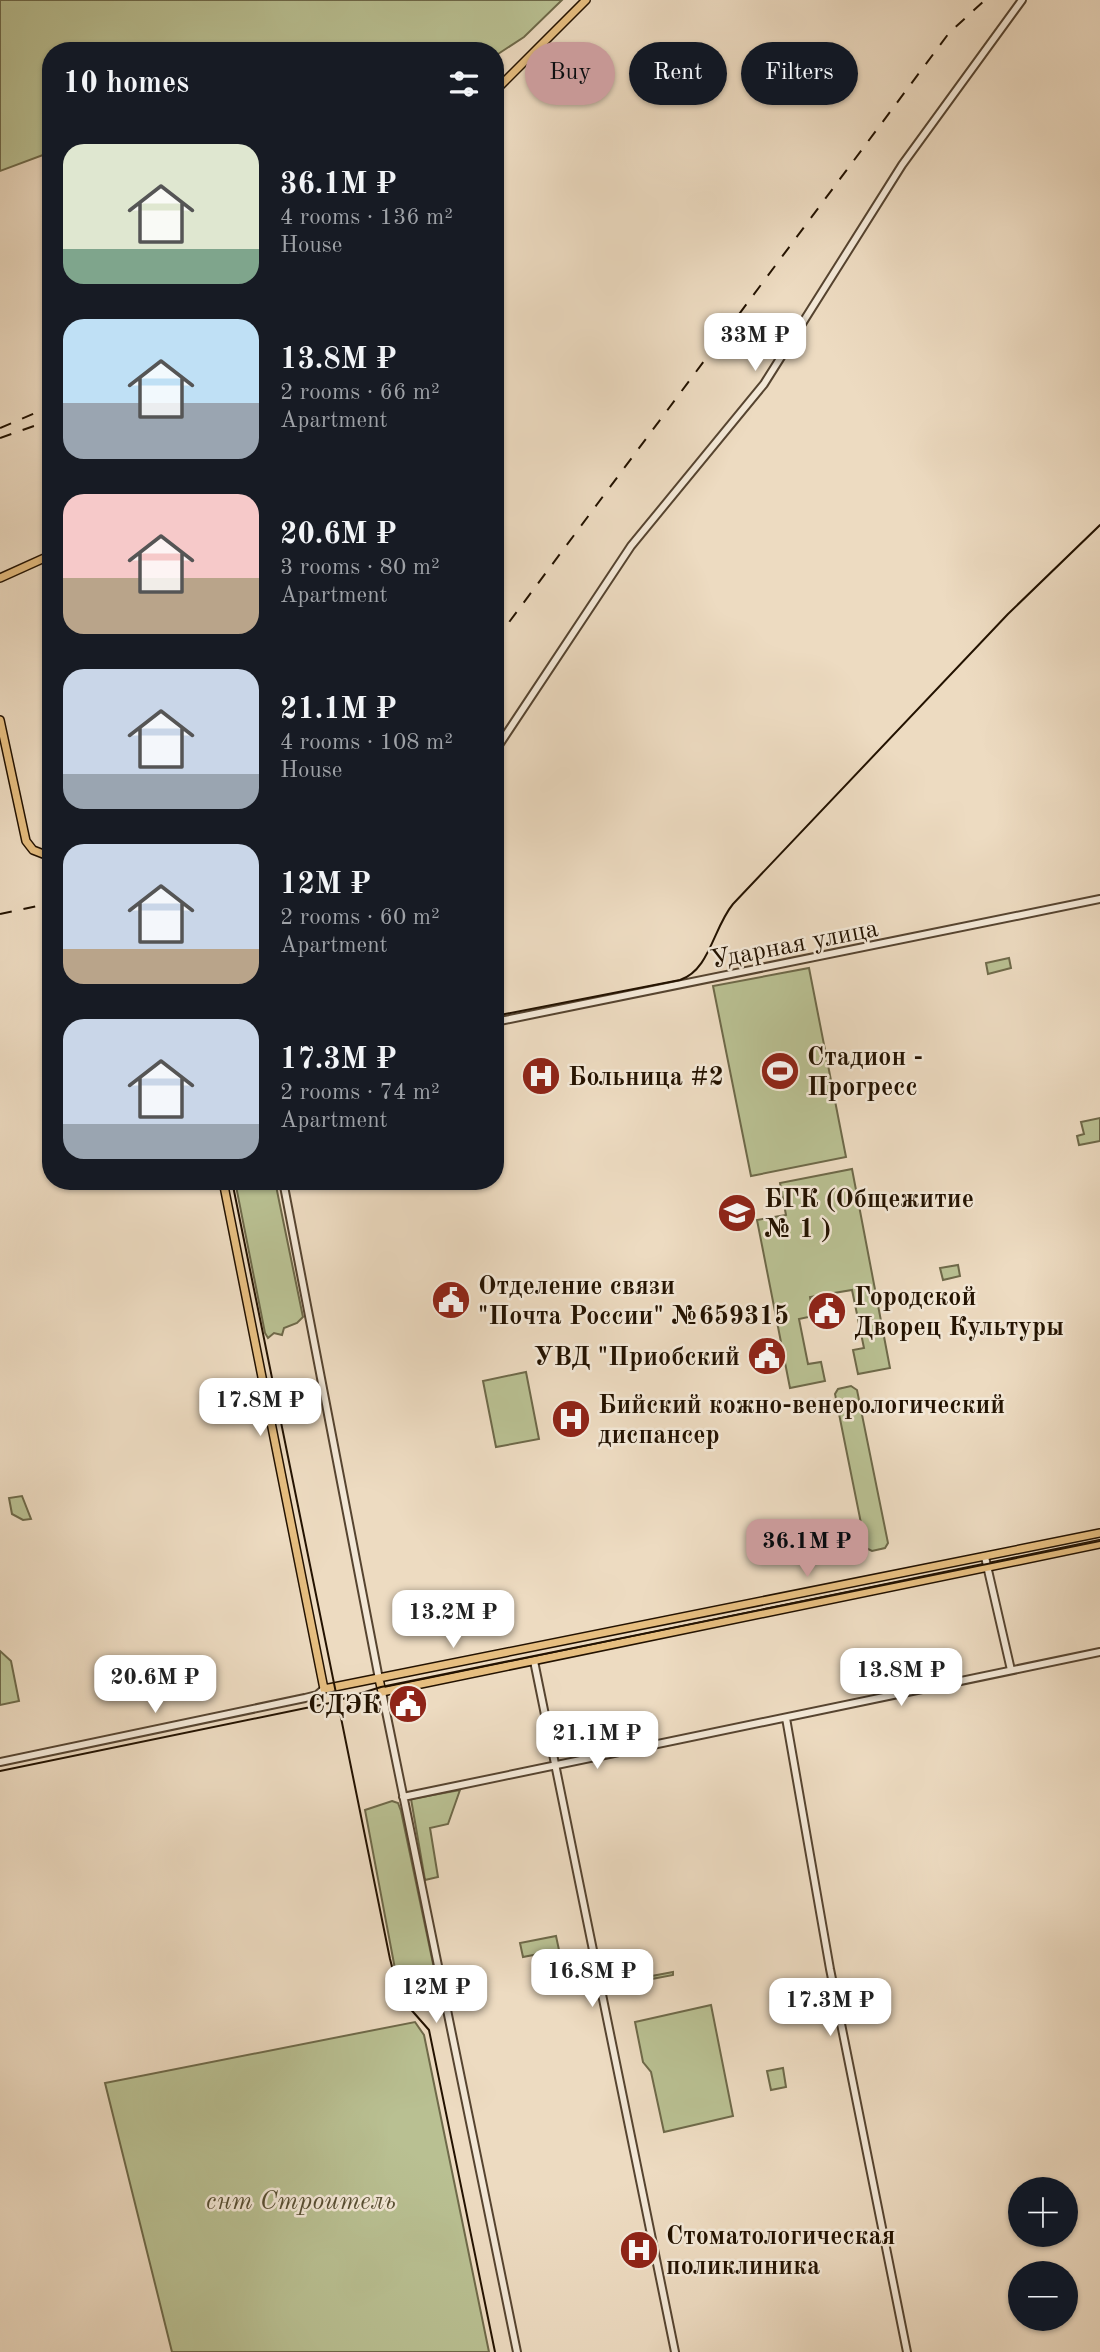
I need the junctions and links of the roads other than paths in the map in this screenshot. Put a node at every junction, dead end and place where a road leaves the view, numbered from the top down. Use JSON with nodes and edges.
{"nodes":[{"id":1,"x":586,"y":0,"type":"edge"},
{"id":2,"x":1022,"y":0,"type":"edge"},
{"id":3,"x":504,"y":82,"type":"edge"},
{"id":4,"x":42,"y":559,"type":"edge"},
{"id":5,"x":0,"y":578,"type":"edge"},
{"id":6,"x":0,"y":720,"type":"edge"},
{"id":7,"x":504,"y":737,"type":"edge"},
{"id":8,"x":42,"y":854,"type":"edge"},
{"id":9,"x":1100,"y":900,"type":"edge"},
{"id":10,"x":504,"y":1020,"type":"edge"},
{"id":11,"x":225,"y":1190,"type":"edge"},
{"id":12,"x":285,"y":1190,"type":"edge"},
{"id":13,"x":1100,"y":1533,"type":"edge"},
{"id":14,"x":1066,"y":1540,"type":"junction"},
{"id":15,"x":1100,"y":1544,"type":"edge"},
{"id":16,"x":1069,"y":1550,"type":"junction"},
{"id":17,"x":985,"y":1557,"type":"junction"},
{"id":18,"x":987,"y":1568,"type":"junction"},
{"id":19,"x":701,"y":1615,"type":"junction"},
{"id":20,"x":703,"y":1626,"type":"junction"},
{"id":21,"x":1100,"y":1652,"type":"edge"},
{"id":22,"x":534,"y":1661,"type":"junction"},
{"id":23,"x":1010,"y":1670,"type":"junction"},
{"id":24,"x":379,"y":1679,"type":"junction"},
{"id":25,"x":324,"y":1689,"type":"junction"},
{"id":26,"x":382,"y":1692,"type":"junction"},
{"id":27,"x":786,"y":1718,"type":"junction"},
{"id":28,"x":0,"y":1762,"type":"edge"},
{"id":29,"x":555,"y":1767,"type":"junction"},
{"id":30,"x":403,"y":1797,"type":"junction"},
{"id":31,"x":517,"y":2352,"type":"edge"},
{"id":32,"x":675,"y":2352,"type":"edge"},
{"id":33,"x":907,"y":2352,"type":"edge"}],
"edges":[{"from":1,"to":3,"type":"main road"},
{"from":2,"to":7,"type":"street"},
{"from":4,"to":5,"type":"main road"},
{"from":6,"to":8,"type":"main road"},
{"from":9,"to":10,"type":"street","name":"Ударная улица"},
{"from":11,"to":25,"type":"main road"},
{"from":12,"to":24,"type":"street"},
{"from":13,"to":14,"type":"main road"},
{"from":14,"to":16,"type":"main road"},
{"from":14,"to":17,"type":"main road"},
{"from":15,"to":16,"type":"main road"},
{"from":16,"to":18,"type":"main road"},
{"from":17,"to":18,"type":"street"},
{"from":17,"to":19,"type":"main road"},
{"from":18,"to":20,"type":"main road"},
{"from":18,"to":23,"type":"street"},
{"from":19,"to":20,"type":"main road"},
{"from":19,"to":24,"type":"main road"},
{"from":20,"to":22,"type":"main road"},
{"from":21,"to":23,"type":"street"},
{"from":22,"to":26,"type":"main road"},
{"from":22,"to":29,"type":"street"},
{"from":23,"to":27,"type":"street"},
{"from":24,"to":25,"type":"main road"},
{"from":24,"to":26,"type":"main road"},
{"from":25,"to":28,"type":"street"},
{"from":26,"to":30,"type":"street"},
{"from":27,"to":29,"type":"street"},
{"from":27,"to":33,"type":"street"},
{"from":29,"to":30,"type":"street"},
{"from":29,"to":32,"type":"street"},
{"from":30,"to":31,"type":"street"}]}
